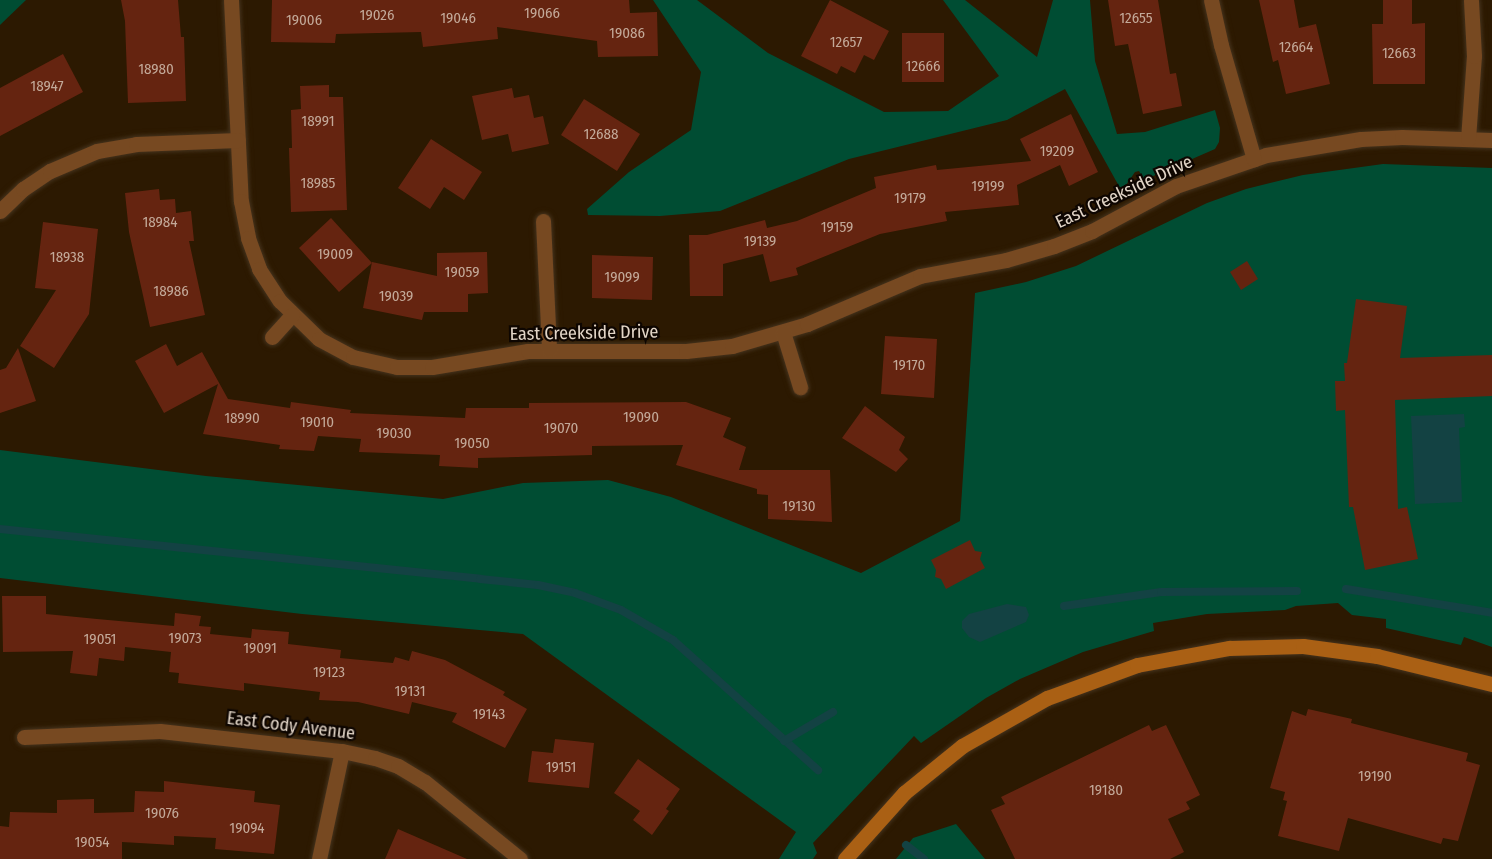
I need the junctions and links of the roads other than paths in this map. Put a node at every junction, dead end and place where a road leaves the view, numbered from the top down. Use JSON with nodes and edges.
{"nodes":[{"id":1,"x":231,"y":0,"type":"edge"},
{"id":2,"x":1211,"y":0,"type":"edge"},
{"id":3,"x":1471,"y":0,"type":"edge"},
{"id":4,"x":1468,"y":139,"type":"junction"},
{"id":5,"x":238,"y":140,"type":"junction"},
{"id":6,"x":1492,"y":140,"type":"edge"},
{"id":7,"x":1254,"y":159,"type":"junction"},
{"id":8,"x":0,"y":211,"type":"edge"},
{"id":9,"x":543,"y":221,"type":"dead end"},
{"id":10,"x":292,"y":315,"type":"junction"},
{"id":11,"x":783,"y":332,"type":"junction"},
{"id":12,"x":272,"y":337,"type":"dead end"},
{"id":13,"x":549,"y":350,"type":"junction"},
{"id":14,"x":800,"y":387,"type":"dead end"},
{"id":15,"x":1492,"y":684,"type":"edge"},
{"id":16,"x":24,"y":737,"type":"dead end"},
{"id":17,"x":342,"y":751,"type":"junction"},
{"id":18,"x":319,"y":859,"type":"edge"},
{"id":19,"x":520,"y":859,"type":"edge"},
{"id":20,"x":845,"y":859,"type":"edge"}],
"edges":[{"from":1,"to":5,"type":"street","name":"East Creekside Drive"},
{"from":2,"to":7,"type":"street"},
{"from":3,"to":4,"type":"street"},
{"from":4,"to":6,"type":"street","name":"East Creekside Drive"},
{"from":4,"to":7,"type":"street","name":"East Creekside Drive"},
{"from":5,"to":8,"type":"street"},
{"from":5,"to":10,"type":"street","name":"East Creekside Drive"},
{"from":7,"to":11,"type":"street","name":"East Creekside Drive"},
{"from":9,"to":13,"type":"street"},
{"from":10,"to":12,"type":"street"},
{"from":10,"to":13,"type":"street","name":"East Creekside Drive"},
{"from":11,"to":13,"type":"street","name":"East Creekside Drive"},
{"from":11,"to":14,"type":"street"},
{"from":15,"to":20,"type":"street"},
{"from":16,"to":17,"type":"street","name":"East Cody Avenue"},
{"from":17,"to":18,"type":"street"},
{"from":17,"to":19,"type":"street","name":"East Cody Avenue"}]}
